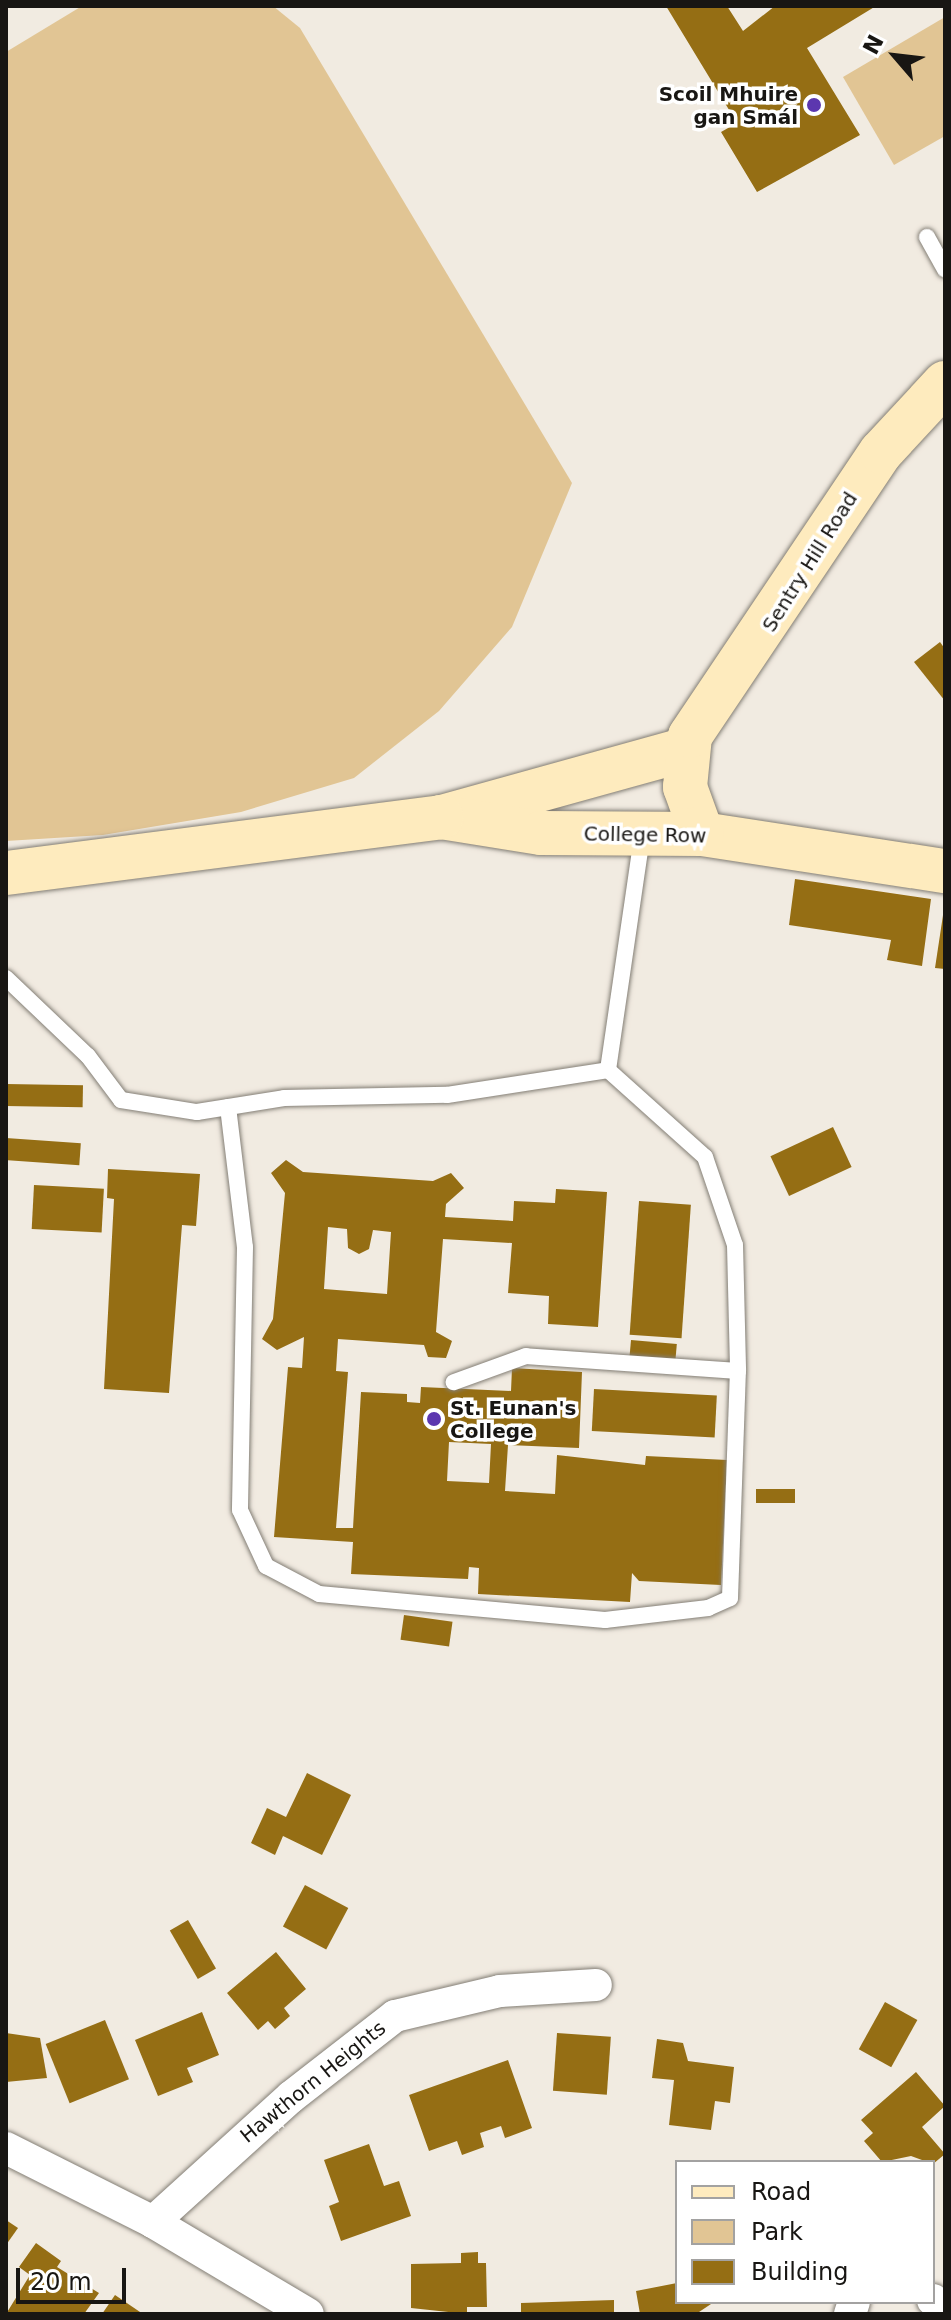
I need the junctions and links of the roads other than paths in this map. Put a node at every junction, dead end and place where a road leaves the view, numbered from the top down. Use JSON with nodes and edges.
{"nodes":[{"id":1,"x":927,"y":237,"type":"dead end"},
{"id":2,"x":945,"y":269,"type":"edge"},
{"id":3,"x":945,"y":383,"type":"edge"},
{"id":4,"x":687,"y":749,"type":"junction"},
{"id":5,"x":441,"y":817,"type":"junction"},
{"id":6,"x":642,"y":834,"type":"junction"},
{"id":7,"x":702,"y":834,"type":"junction"},
{"id":8,"x":945,"y":871,"type":"edge"},
{"id":9,"x":6,"y":873,"type":"edge"},
{"id":10,"x":6,"y":978,"type":"edge"},
{"id":11,"x":608,"y":1070,"type":"junction"},
{"id":12,"x":228,"y":1107,"type":"junction"},
{"id":13,"x":738,"y":1371,"type":"junction"},
{"id":14,"x":454,"y":1382,"type":"dead end"},
{"id":15,"x":596,"y":1985,"type":"dead end"},
{"id":16,"x":6,"y":2148,"type":"edge"},
{"id":17,"x":153,"y":2222,"type":"junction"},
{"id":18,"x":308,"y":2314,"type":"edge"}],
"edges":[{"from":1,"to":2,"type":"lane"},
{"from":3,"to":4,"type":"street","name":"Sentry Hill Road"},
{"from":4,"to":5,"type":"street","name":"College Row"},
{"from":4,"to":7,"type":"street"},
{"from":5,"to":6,"type":"street","name":"College Row"},
{"from":5,"to":9,"type":"street","name":"College Row"},
{"from":6,"to":7,"type":"street","name":"College Row"},
{"from":6,"to":11,"type":"lane"},
{"from":7,"to":8,"type":"street","name":"College Row"},
{"from":10,"to":12,"type":"lane"},
{"from":11,"to":12,"type":"lane"},
{"from":11,"to":13,"type":"lane"},
{"from":12,"to":13,"type":"lane"},
{"from":13,"to":14,"type":"lane"},
{"from":15,"to":17,"type":"street","name":"Hawthorn Heights"},
{"from":16,"to":17,"type":"street"},
{"from":17,"to":18,"type":"street"}]}
